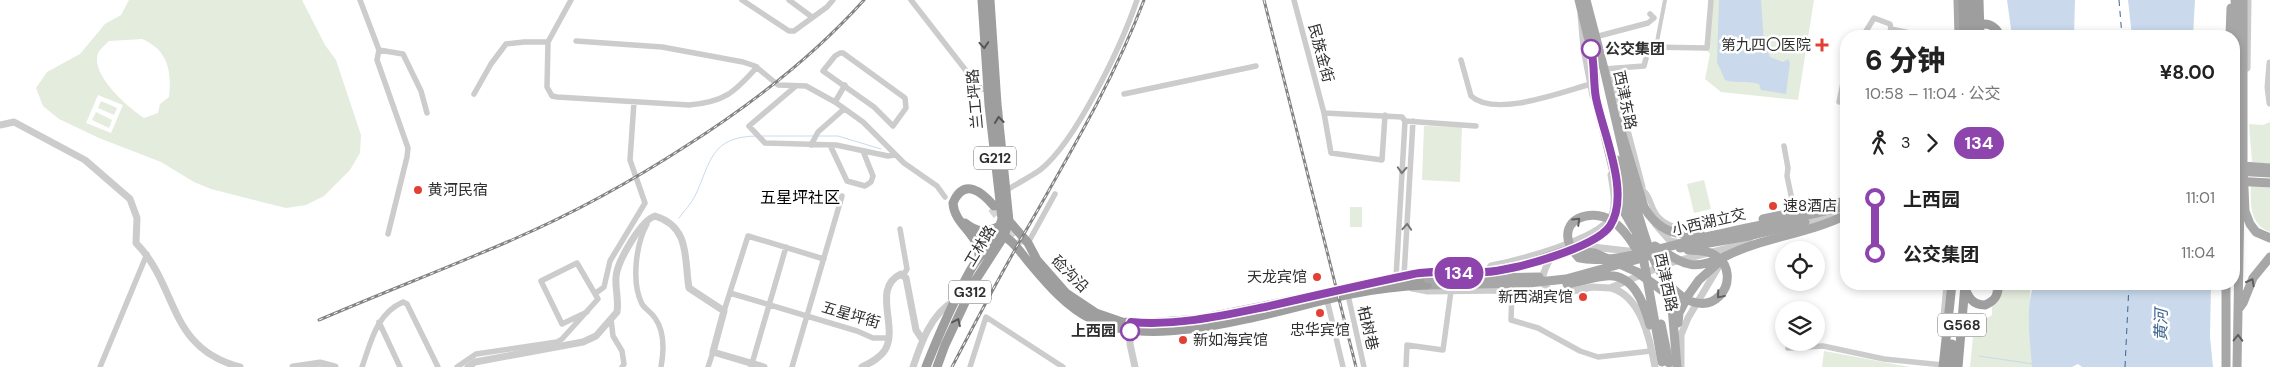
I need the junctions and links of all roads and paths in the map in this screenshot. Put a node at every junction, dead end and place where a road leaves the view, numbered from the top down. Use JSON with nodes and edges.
{"nodes":[{"id":1,"x":360,"y":0,"type":"edge"},
{"id":2,"x":571,"y":0,"type":"edge"},
{"id":3,"x":742,"y":0,"type":"edge"},
{"id":4,"x":789,"y":0,"type":"edge"},
{"id":5,"x":832,"y":0,"type":"edge"},
{"id":6,"x":910,"y":0,"type":"edge"},
{"id":7,"x":982,"y":0,"type":"edge"},
{"id":8,"x":990,"y":0,"type":"edge"},
{"id":9,"x":1137,"y":0,"type":"edge"},
{"id":10,"x":1294,"y":0,"type":"edge"},
{"id":11,"x":1586,"y":0,"type":"edge"},
{"id":12,"x":1665,"y":0,"type":"edge"},
{"id":13,"x":1711,"y":0,"type":"edge"},
{"id":14,"x":1957,"y":0,"type":"edge"},
{"id":15,"x":1964,"y":0,"type":"edge"},
{"id":16,"x":1971,"y":0,"type":"edge"},
{"id":17,"x":1979,"y":0,"type":"edge"},
{"id":18,"x":2233,"y":0,"type":"edge"},
{"id":19,"x":2243,"y":0,"type":"edge"},
{"id":20,"x":2248,"y":0,"type":"edge"},
{"id":21,"x":1580,"y":4,"type":"edge"},
{"id":22,"x":1650,"y":14,"type":"dead end"},
{"id":23,"x":812,"y":17,"type":"junction"},
{"id":24,"x":1892,"y":29,"type":"joint"},
{"id":25,"x":1867,"y":30,"type":"edge"},
{"id":26,"x":1896,"y":30,"type":"edge"},
{"id":27,"x":1957,"y":30,"type":"edge"},
{"id":28,"x":1964,"y":30,"type":"edge"},
{"id":29,"x":1970,"y":30,"type":"edge"},
{"id":30,"x":1974,"y":30,"type":"edge"},
{"id":31,"x":1980,"y":30,"type":"edge"},
{"id":32,"x":1996,"y":30,"type":"edge"},
{"id":33,"x":2230,"y":30,"type":"edge"},
{"id":34,"x":2234,"y":30,"type":"edge"},
{"id":35,"x":1595,"y":37,"type":"junction"},
{"id":36,"x":576,"y":41,"type":"dead end"},
{"id":37,"x":548,"y":42,"type":"junction"},
{"id":38,"x":1656,"y":47,"type":"junction"},
{"id":39,"x":379,"y":50,"type":"junction"},
{"id":40,"x":1461,"y":60,"type":"dead end"},
{"id":41,"x":1594,"y":61,"type":"junction"},
{"id":42,"x":2270,"y":63,"type":"edge"},
{"id":43,"x":1256,"y":66,"type":"dead end"},
{"id":44,"x":757,"y":67,"type":"junction"},
{"id":45,"x":1604,"y":69,"type":"junction"},
{"id":46,"x":1590,"y":84,"type":"junction"},
{"id":47,"x":845,"y":85,"type":"junction"},
{"id":48,"x":796,"y":86,"type":"junction"},
{"id":49,"x":992,"y":90,"type":"junction"},
{"id":50,"x":474,"y":94,"type":"dead end"},
{"id":51,"x":1124,"y":94,"type":"dead end"},
{"id":52,"x":1840,"y":97,"type":"edge"},
{"id":53,"x":634,"y":102,"type":"junction"},
{"id":54,"x":835,"y":102,"type":"junction"},
{"id":55,"x":1839,"y":102,"type":"dead end"},
{"id":56,"x":2270,"y":103,"type":"edge"},
{"id":57,"x":844,"y":109,"type":"junction"},
{"id":58,"x":427,"y":113,"type":"dead end"},
{"id":59,"x":1324,"y":113,"type":"junction"},
{"id":60,"x":1384,"y":115,"type":"junction"},
{"id":61,"x":1405,"y":121,"type":"junction"},
{"id":62,"x":1413,"y":121,"type":"junction"},
{"id":63,"x":1616,"y":121,"type":"junction"},
{"id":64,"x":0,"y":125,"type":"edge"},
{"id":65,"x":1476,"y":126,"type":"dead end"},
{"id":66,"x":811,"y":144,"type":"junction"},
{"id":67,"x":830,"y":144,"type":"junction"},
{"id":68,"x":1784,"y":146,"type":"dead end"},
{"id":69,"x":863,"y":150,"type":"junction"},
{"id":70,"x":895,"y":154,"type":"junction"},
{"id":71,"x":2243,"y":166,"type":"junction"},
{"id":72,"x":2270,"y":168,"type":"edge"},
{"id":73,"x":2240,"y":170,"type":"edge"},
{"id":74,"x":1610,"y":171,"type":"junction"},
{"id":75,"x":2270,"y":173,"type":"edge"},
{"id":76,"x":2240,"y":178,"type":"edge"},
{"id":77,"x":2240,"y":180,"type":"edge"},
{"id":78,"x":2270,"y":183,"type":"edge"},
{"id":79,"x":1619,"y":186,"type":"junction"},
{"id":80,"x":1007,"y":190,"type":"junction"},
{"id":81,"x":1644,"y":192,"type":"junction"},
{"id":82,"x":1055,"y":194,"type":"dead end"},
{"id":83,"x":842,"y":196,"type":"dead end"},
{"id":84,"x":945,"y":197,"type":"junction"},
{"id":85,"x":956,"y":197,"type":"junction"},
{"id":86,"x":1840,"y":205,"type":"edge"},
{"id":87,"x":1840,"y":205,"type":"edge"},
{"id":88,"x":1840,"y":206,"type":"edge"},
{"id":89,"x":1636,"y":207,"type":"junction"},
{"id":90,"x":954,"y":210,"type":"junction"},
{"id":91,"x":1840,"y":214,"type":"edge"},
{"id":92,"x":1840,"y":215,"type":"edge"},
{"id":93,"x":1840,"y":215,"type":"edge"},
{"id":94,"x":1795,"y":216,"type":"junction"},
{"id":95,"x":650,"y":217,"type":"junction"},
{"id":96,"x":1005,"y":223,"type":"junction"},
{"id":97,"x":900,"y":229,"type":"dead end"},
{"id":98,"x":388,"y":234,"type":"dead end"},
{"id":99,"x":1729,"y":234,"type":"junction"},
{"id":100,"x":1004,"y":236,"type":"junction"},
{"id":101,"x":2270,"y":238,"type":"edge"},
{"id":102,"x":1706,"y":240,"type":"junction"},
{"id":103,"x":1021,"y":241,"type":"junction"},
{"id":104,"x":1681,"y":246,"type":"junction"},
{"id":105,"x":786,"y":247,"type":"junction"},
{"id":106,"x":1732,"y":247,"type":"junction"},
{"id":107,"x":1564,"y":248,"type":"junction"},
{"id":108,"x":147,"y":254,"type":"junction"},
{"id":109,"x":1722,"y":254,"type":"junction"},
{"id":110,"x":979,"y":257,"type":"junction"},
{"id":111,"x":1551,"y":257,"type":"junction"},
{"id":112,"x":1619,"y":257,"type":"junction"},
{"id":113,"x":2270,"y":257,"type":"edge"},
{"id":114,"x":824,"y":258,"type":"junction"},
{"id":115,"x":1644,"y":262,"type":"junction"},
{"id":116,"x":1720,"y":266,"type":"junction"},
{"id":117,"x":1487,"y":272,"type":"junction"},
{"id":118,"x":904,"y":274,"type":"junction"},
{"id":119,"x":1397,"y":280,"type":"junction"},
{"id":120,"x":1427,"y":282,"type":"junction"},
{"id":121,"x":1530,"y":283,"type":"junction"},
{"id":122,"x":1610,"y":288,"type":"junction"},
{"id":123,"x":1947,"y":290,"type":"edge"},
{"id":124,"x":1951,"y":290,"type":"edge"},
{"id":125,"x":1955,"y":290,"type":"edge"},
{"id":126,"x":1964,"y":290,"type":"edge"},
{"id":127,"x":1966,"y":290,"type":"edge"},
{"id":128,"x":1970,"y":290,"type":"edge"},
{"id":129,"x":1998,"y":290,"type":"edge"},
{"id":130,"x":2226,"y":290,"type":"edge"},
{"id":131,"x":2231,"y":290,"type":"edge"},
{"id":132,"x":2238,"y":290,"type":"edge"},
{"id":133,"x":1451,"y":291,"type":"junction"},
{"id":134,"x":1512,"y":291,"type":"junction"},
{"id":135,"x":596,"y":293,"type":"junction"},
{"id":136,"x":730,"y":293,"type":"junction"},
{"id":137,"x":1553,"y":293,"type":"junction"},
{"id":138,"x":1348,"y":295,"type":"junction"},
{"id":139,"x":1327,"y":300,"type":"junction"},
{"id":140,"x":954,"y":301,"type":"junction"},
{"id":141,"x":769,"y":305,"type":"junction"},
{"id":142,"x":2238,"y":310,"type":"junction"},
{"id":143,"x":724,"y":311,"type":"junction"},
{"id":144,"x":587,"y":312,"type":"junction"},
{"id":145,"x":807,"y":316,"type":"junction"},
{"id":146,"x":611,"y":319,"type":"junction"},
{"id":147,"x":379,"y":322,"type":"junction"},
{"id":148,"x":1130,"y":326,"type":"junction"},
{"id":149,"x":887,"y":338,"type":"junction"},
{"id":150,"x":1675,"y":338,"type":"junction"},
{"id":151,"x":922,"y":339,"type":"junction"},
{"id":152,"x":1825,"y":346,"type":"edge"},
{"id":153,"x":1653,"y":348,"type":"junction"},
{"id":154,"x":713,"y":352,"type":"junction"},
{"id":155,"x":2226,"y":357,"type":"junction"},
{"id":156,"x":751,"y":365,"type":"edge"},
{"id":157,"x":1665,"y":366,"type":"edge"},
{"id":158,"x":1946,"y":366,"type":"edge"},
{"id":159,"x":100,"y":367,"type":"edge"},
{"id":160,"x":240,"y":367,"type":"edge"},
{"id":161,"x":293,"y":367,"type":"edge"},
{"id":162,"x":335,"y":367,"type":"edge"},
{"id":163,"x":362,"y":367,"type":"edge"},
{"id":164,"x":400,"y":367,"type":"edge"},
{"id":165,"x":438,"y":367,"type":"edge"},
{"id":166,"x":457,"y":367,"type":"edge"},
{"id":167,"x":468,"y":367,"type":"edge"},
{"id":168,"x":622,"y":367,"type":"edge"},
{"id":169,"x":661,"y":367,"type":"edge"},
{"id":170,"x":708,"y":367,"type":"edge"},
{"id":171,"x":764,"y":367,"type":"edge"},
{"id":172,"x":792,"y":367,"type":"edge"},
{"id":173,"x":862,"y":367,"type":"edge"},
{"id":174,"x":912,"y":367,"type":"edge"},
{"id":175,"x":926,"y":367,"type":"edge"},
{"id":176,"x":937,"y":367,"type":"edge"},
{"id":177,"x":970,"y":367,"type":"edge"},
{"id":178,"x":1064,"y":367,"type":"edge"},
{"id":179,"x":1136,"y":367,"type":"edge"},
{"id":180,"x":1343,"y":367,"type":"edge"},
{"id":181,"x":1364,"y":367,"type":"edge"},
{"id":182,"x":1406,"y":367,"type":"edge"},
{"id":183,"x":1681,"y":367,"type":"edge"},
{"id":184,"x":1958,"y":367,"type":"edge"},
{"id":185,"x":1964,"y":367,"type":"edge"},
{"id":186,"x":2226,"y":367,"type":"edge"},
{"id":187,"x":2237,"y":367,"type":"edge"}],
"edges":[{"from":1,"to":39,"type":"street"},
{"from":2,"to":37,"type":"street"},
{"from":3,"to":23,"type":"street"},
{"from":4,"to":23,"type":"street"},
{"from":5,"to":23,"type":"street"},
{"from":6,"to":49,"type":"street"},
{"from":7,"to":49,"type":"highway","name":"兰工坪路","number":"G212","one_way":true},
{"from":8,"to":49,"type":"highway","name":"兰工坪路","number":"G212"},
{"from":9,"to":80,"type":"street"},
{"from":10,"to":59,"type":"street","name":"民族金街"},
{"from":11,"to":35,"type":"main road","name":"西津东路"},
{"from":12,"to":38,"type":"street"},
{"from":13,"to":38,"type":"street"},
{"from":14,"to":27,"type":"main road"},
{"from":15,"to":28,"type":"highway"},
{"from":16,"to":29,"type":"highway"},
{"from":17,"to":31,"type":"highway"},
{"from":18,"to":33,"type":"main road"},
{"from":18,"to":34,"type":"main road"},
{"from":19,"to":71,"type":"main road"},
{"from":20,"to":71,"type":"street"},
{"from":21,"to":41,"type":"main road"},
{"from":21,"to":46,"type":"street"},
{"from":22,"to":35,"type":"street"},
{"from":24,"to":25,"type":"street"},
{"from":24,"to":26,"type":"street"},
{"from":30,"to":32,"type":"highway","bridge":true},
{"from":35,"to":45,"type":"main road","name":"西津东路"},
{"from":36,"to":44,"type":"street"},
{"from":37,"to":50,"type":"street"},
{"from":37,"to":53,"type":"street"},
{"from":38,"to":45,"type":"street"},
{"from":39,"to":58,"type":"street"},
{"from":39,"to":98,"type":"street"},
{"from":40,"to":46,"type":"street"},
{"from":41,"to":79,"type":"main road"},
{"from":41,"to":115,"type":"main road","bridge":true},
{"from":42,"to":56,"type":"street"},
{"from":43,"to":51,"type":"street"},
{"from":44,"to":48,"type":"street"},
{"from":44,"to":53,"type":"street"},
{"from":45,"to":63,"type":"main road","name":"西津东路"},
{"from":45,"to":81,"type":"street"},
{"from":46,"to":74,"type":"street"},
{"from":47,"to":47,"type":"street"},
{"from":47,"to":54,"type":"street"},
{"from":48,"to":54,"type":"street"},
{"from":48,"to":66,"type":"street"},
{"from":80,"to":49,"type":"highway","name":"兰工坪路","number":"G212","one_way":true},
{"from":49,"to":96,"type":"highway","name":"兰工坪路","number":"G212"},
{"from":52,"to":55,"type":"street"},
{"from":53,"to":135,"type":"street"},
{"from":54,"to":57,"type":"street"},
{"from":57,"to":66,"type":"street"},
{"from":57,"to":70,"type":"street"},
{"from":59,"to":60,"type":"street"},
{"from":59,"to":60,"type":"street","name":"民族金街"},
{"from":60,"to":61,"type":"street"},
{"from":61,"to":62,"type":"street"},
{"from":61,"to":119,"type":"street","one_way":true},
{"from":62,"to":65,"type":"street"},
{"from":119,"to":62,"type":"street","one_way":true},
{"from":63,"to":86,"type":"main road","bridge":true},
{"from":63,"to":89,"type":"main road","name":"西津东路","bridge":true},
{"from":64,"to":108,"type":"street"},
{"from":66,"to":67,"type":"street"},
{"from":67,"to":69,"type":"street"},
{"from":67,"to":69,"type":"street"},
{"from":68,"to":94,"type":"street"},
{"from":69,"to":70,"type":"street"},
{"from":70,"to":84,"type":"street"},
{"from":71,"to":72,"type":"main road"},
{"from":71,"to":76,"type":"main road"},
{"from":71,"to":101,"type":"main road"},
{"from":73,"to":75,"type":"main road","bridge":true},
{"from":74,"to":79,"type":"street"},
{"from":74,"to":107,"type":"street"},
{"from":77,"to":78,"type":"main road","bridge":true},
{"from":79,"to":107,"type":"main road","bridge":true},
{"from":79,"to":109,"type":"main road","bridge":true},
{"from":80,"to":96,"type":"highway","name":"兰工坪路","number":"G212"},
{"from":81,"to":102,"type":"street"},
{"from":81,"to":104,"type":"street"},
{"from":82,"to":103,"type":"street"},
{"from":83,"to":114,"type":"street","name":"五星坪街"},
{"from":84,"to":85,"type":"street"},
{"from":84,"to":90,"type":"street"},
{"from":85,"to":90,"type":"highway"},
{"from":85,"to":96,"type":"highway"},
{"from":87,"to":94,"type":"street"},
{"from":88,"to":112,"type":"main road","name":"小西湖立交","bridge":true},
{"from":104,"to":89,"type":"main road","one_way":true,"bridge":true},
{"from":89,"to":157,"type":"main road","name":"西津西路","bridge":true},
{"from":90,"to":110,"type":"highway"},
{"from":91,"to":104,"type":"main road","name":"小西湖立交","bridge":true},
{"from":92,"to":106,"type":"street"},
{"from":93,"to":109,"type":"main road"},
{"from":94,"to":99,"type":"street"},
{"from":95,"to":143,"type":"street"},
{"from":95,"to":146,"type":"street"},
{"from":95,"to":169,"type":"street"},
{"from":96,"to":100,"type":"highway","name":"工林路","number":"G312"},
{"from":96,"to":103,"type":"highway"},
{"from":96,"to":110,"type":"highway","name":"工林路","number":"G312"},
{"from":97,"to":118,"type":"street"},
{"from":99,"to":102,"type":"street"},
{"from":99,"to":106,"type":"street"},
{"from":100,"to":103,"type":"highway"},
{"from":176,"to":100,"type":"highway","name":"工林路","number":"G312","one_way":true},
{"from":102,"to":104,"type":"street"},
{"from":102,"to":109,"type":"street"},
{"from":103,"to":148,"type":"highway","name":"硷沟沿"},
{"from":103,"to":148,"type":"highway","name":"硷沟沿"},
{"from":104,"to":107,"type":"street"},
{"from":104,"to":121,"type":"main road","name":"小西湖立交","bridge":true},
{"from":105,"to":114,"type":"street"},
{"from":105,"to":136,"type":"street"},
{"from":105,"to":141,"type":"street"},
{"from":106,"to":109,"type":"street"},
{"from":106,"to":116,"type":"street"},
{"from":107,"to":111,"type":"main road"},
{"from":107,"to":117,"type":"street"},
{"from":107,"to":150,"type":"main road","bridge":true},
{"from":108,"to":159,"type":"street"},
{"from":108,"to":160,"type":"street"},
{"from":109,"to":116,"type":"street"},
{"from":109,"to":122,"type":"street"},
{"from":109,"to":150,"type":"main road","bridge":true},
{"from":110,"to":140,"type":"highway","name":"工林路","number":"G312"},
{"from":111,"to":117,"type":"main road"},
{"from":111,"to":137,"type":"street"},
{"from":112,"to":115,"type":"main road","one_way":true,"bridge":true},
{"from":112,"to":120,"type":"main road","bridge":true},
{"from":142,"to":113,"type":"main road","one_way":true},
{"from":114,"to":145,"type":"street","name":"五星坪街"},
{"from":115,"to":157,"type":"main road","bridge":true},
{"from":116,"to":183,"type":"street"},
{"from":117,"to":119,"type":"main road"},
{"from":118,"to":149,"type":"street","name":"五星坪街"},
{"from":118,"to":151,"type":"street"},
{"from":119,"to":120,"type":"highway"},
{"from":119,"to":120,"type":"highway"},
{"from":119,"to":133,"type":"street"},
{"from":119,"to":138,"type":"highway"},
{"from":119,"to":148,"type":"highway"},
{"from":120,"to":121,"type":"main road"},
{"from":121,"to":153,"type":"main road","bridge":true},
{"from":122,"to":137,"type":"street"},
{"from":122,"to":153,"type":"street"},
{"from":123,"to":158,"type":"street"},
{"from":124,"to":158,"type":"highway"},
{"from":125,"to":158,"type":"highway","number":"G568"},
{"from":126,"to":184,"type":"highway","number":"G568"},
{"from":127,"to":129,"type":"highway","bridge":true},
{"from":128,"to":185,"type":"highway"},
{"from":130,"to":155,"type":"main road"},
{"from":131,"to":155,"type":"main road"},
{"from":132,"to":142,"type":"main road"},
{"from":133,"to":134,"type":"street"},
{"from":133,"to":182,"type":"street"},
{"from":134,"to":137,"type":"street"},
{"from":134,"to":153,"type":"street"},
{"from":135,"to":144,"type":"street"},
{"from":135,"to":144,"type":"street"},
{"from":136,"to":141,"type":"street","name":"五星坪街"},
{"from":136,"to":143,"type":"street"},
{"from":138,"to":139,"type":"highway"},
{"from":138,"to":181,"type":"street","name":"柏树巷"},
{"from":139,"to":148,"type":"highway"},
{"from":139,"to":180,"type":"street"},
{"from":140,"to":151,"type":"street"},
{"from":140,"to":175,"type":"highway","name":"工林路","number":"G312"},
{"from":141,"to":145,"type":"street","name":"五星坪街"},
{"from":141,"to":156,"type":"street"},
{"from":187,"to":142,"type":"main road","one_way":true},
{"from":143,"to":154,"type":"street"},
{"from":144,"to":166,"type":"street"},
{"from":145,"to":149,"type":"street","name":"五星坪街"},
{"from":145,"to":172,"type":"street","name":"五星坪街"},
{"from":146,"to":167,"type":"street"},
{"from":146,"to":168,"type":"street"},
{"from":147,"to":163,"type":"street"},
{"from":147,"to":164,"type":"street"},
{"from":147,"to":165,"type":"street"},
{"from":148,"to":179,"type":"street"},
{"from":149,"to":173,"type":"street","name":"五星坪街"},
{"from":150,"to":157,"type":"main road"},
{"from":151,"to":174,"type":"street"},
{"from":152,"to":158,"type":"street"},
{"from":153,"to":157,"type":"main road"},
{"from":154,"to":156,"type":"street"},
{"from":154,"to":170,"type":"street"},
{"from":155,"to":186,"type":"main road"},
{"from":156,"to":171,"type":"street"},
{"from":161,"to":162,"type":"street"},
{"from":177,"to":178,"type":"street"}]}
